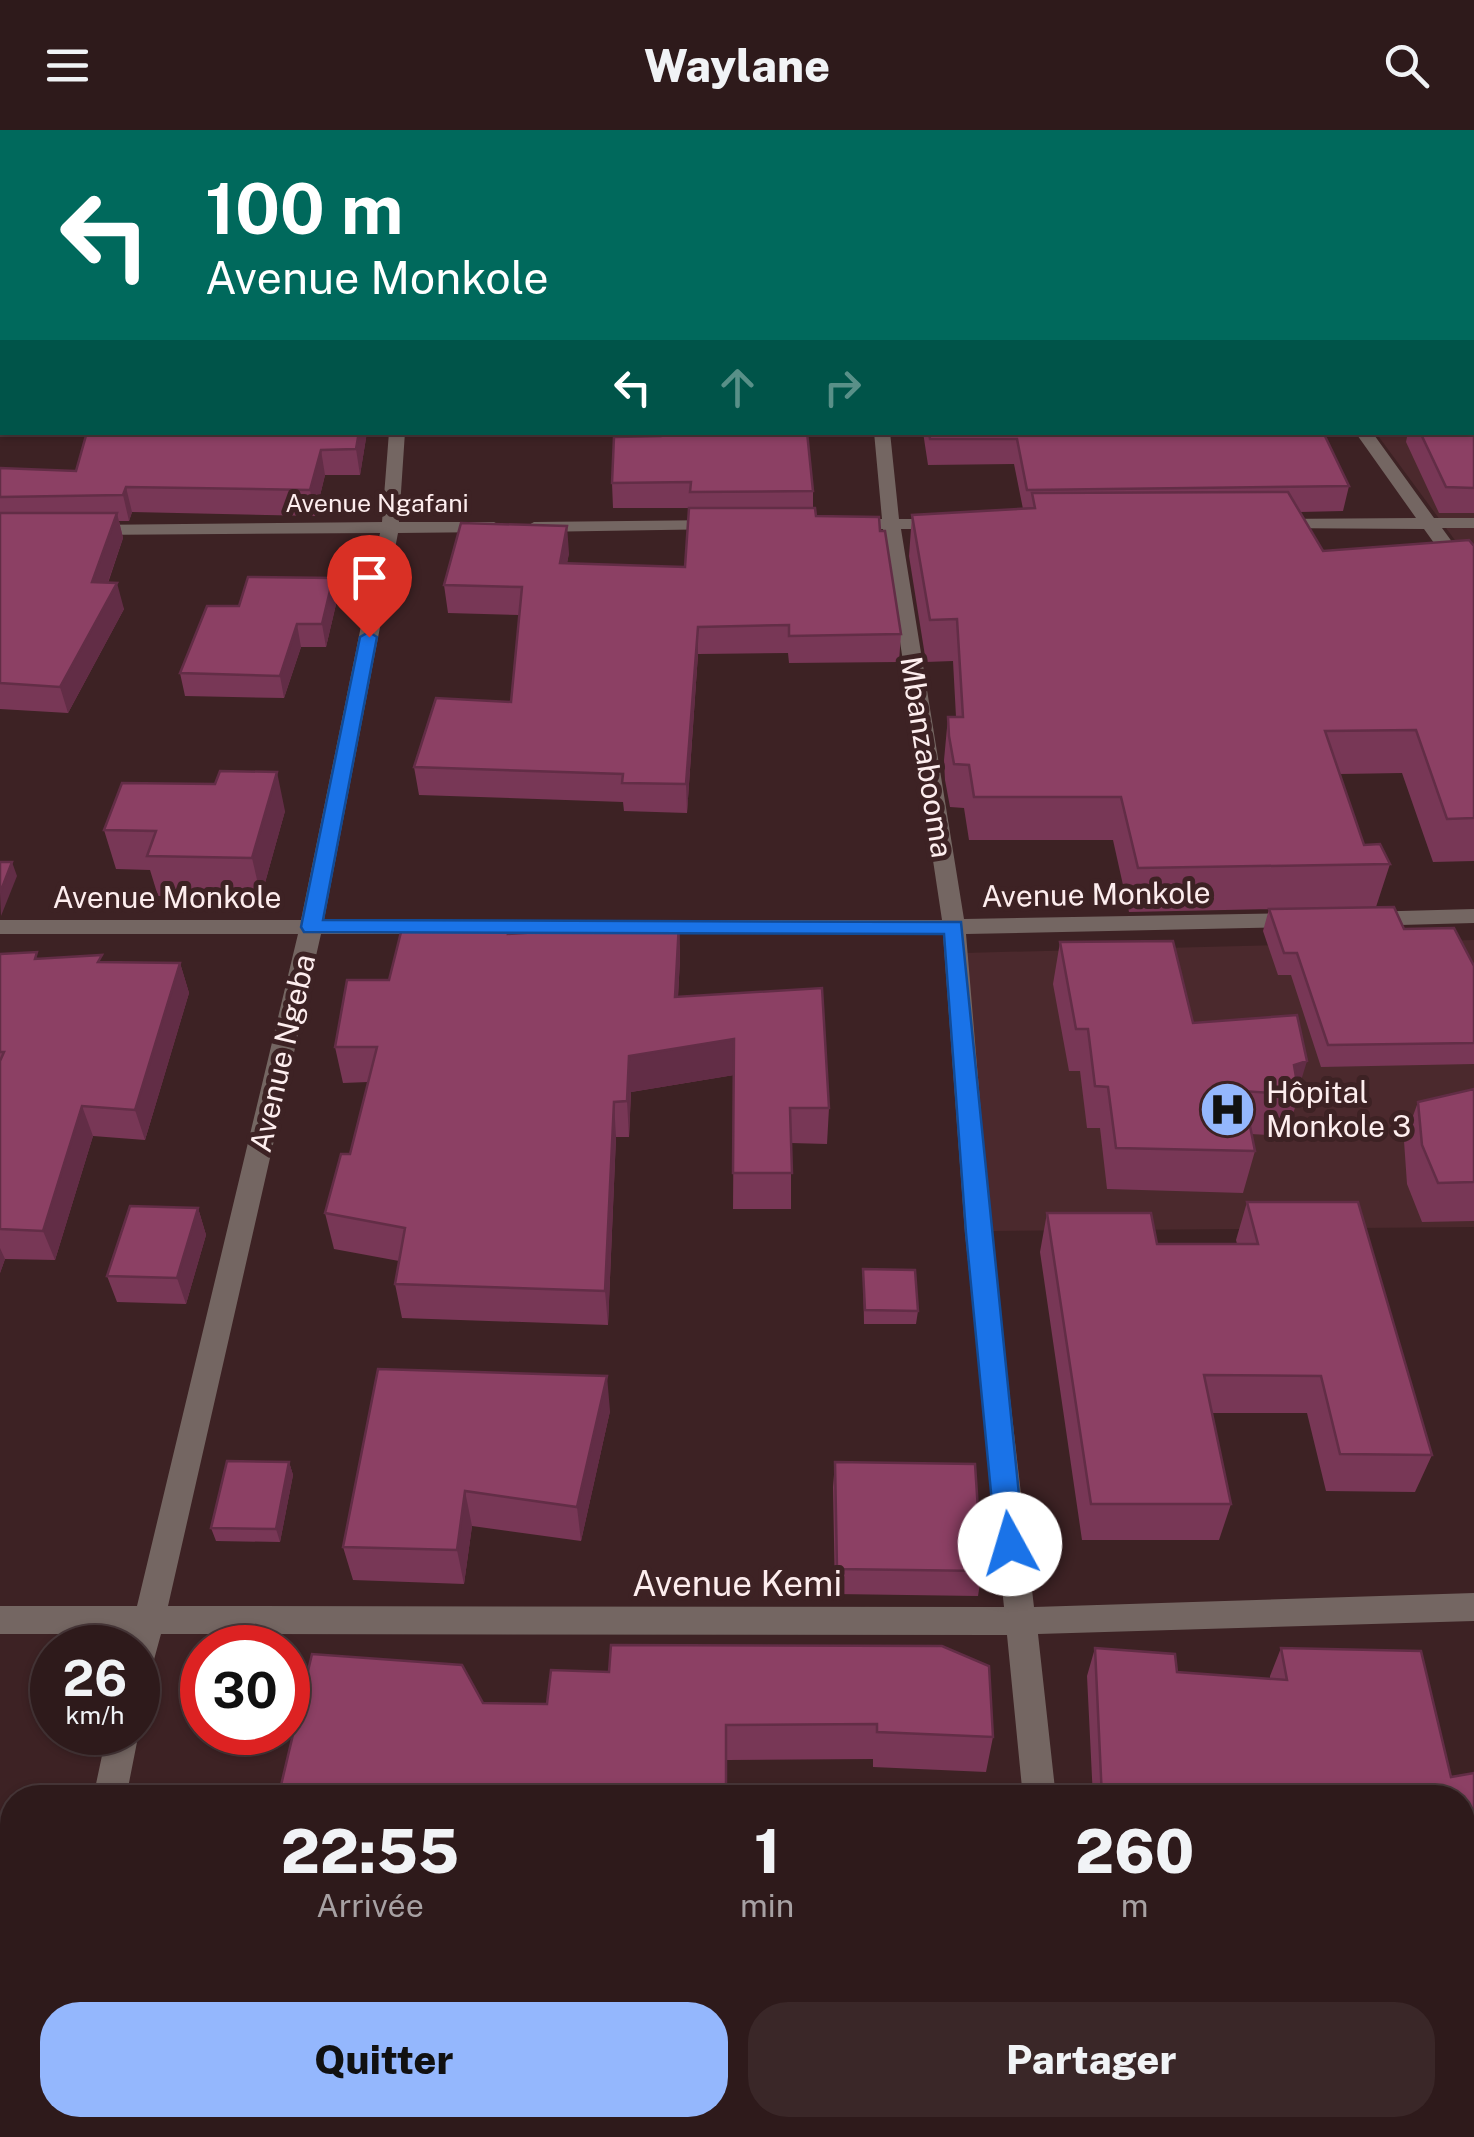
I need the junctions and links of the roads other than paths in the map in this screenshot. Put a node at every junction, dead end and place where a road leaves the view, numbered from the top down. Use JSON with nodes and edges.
{"nodes":[{"id":1,"x":398,"y":435,"type":"edge"},
{"id":2,"x":882,"y":435,"type":"edge"},
{"id":3,"x":1364,"y":435,"type":"edge"},
{"id":4,"x":1474,"y":523,"type":"edge"},
{"id":5,"x":833,"y":524,"type":"edge"},
{"id":6,"x":890,"y":524,"type":"junction"},
{"id":7,"x":970,"y":524,"type":"edge"},
{"id":8,"x":1250,"y":524,"type":"edge"},
{"id":9,"x":1430,"y":524,"type":"junction"},
{"id":10,"x":736,"y":525,"type":"edge"},
{"id":11,"x":390,"y":528,"type":"junction"},
{"id":12,"x":78,"y":530,"type":"edge"},
{"id":13,"x":1474,"y":585,"type":"edge"},
{"id":14,"x":1474,"y":916,"type":"edge"},
{"id":15,"x":0,"y":927,"type":"edge"},
{"id":16,"x":311,"y":927,"type":"junction"},
{"id":17,"x":954,"y":927,"type":"junction"},
{"id":18,"x":1474,"y":1607,"type":"edge"},
{"id":19,"x":0,"y":1620,"type":"edge"},
{"id":20,"x":148,"y":1620,"type":"junction"},
{"id":21,"x":1018,"y":1621,"type":"junction"},
{"id":22,"x":147,"y":1625,"type":"edge"},
{"id":23,"x":119,"y":1755,"type":"edge"},
{"id":24,"x":112,"y":1785,"type":"edge"},
{"id":25,"x":1038,"y":1785,"type":"edge"}],
"edges":[{"from":1,"to":11,"type":"street","name":"Avenue Ngeba"},
{"from":2,"to":6,"type":"street","name":"Mbanzabooma"},
{"from":3,"to":9,"type":"street"},
{"from":4,"to":9,"type":"street"},
{"from":5,"to":6,"type":"street"},
{"from":6,"to":7,"type":"street"},
{"from":6,"to":17,"type":"street","name":"Mbanzabooma"},
{"from":8,"to":9,"type":"street"},
{"from":9,"to":13,"type":"street"},
{"from":10,"to":11,"type":"street","name":"Avenue Ngafani"},
{"from":11,"to":12,"type":"street","name":"Avenue Ngafani"},
{"from":11,"to":16,"type":"street","name":"Avenue Ngeba"},
{"from":14,"to":17,"type":"street","name":"Avenue Monkole"},
{"from":15,"to":16,"type":"street","name":"Avenue Monkole"},
{"from":16,"to":17,"type":"street","name":"Avenue Monkole"},
{"from":16,"to":20,"type":"street","name":"Avenue Ngeba"},
{"from":17,"to":21,"type":"street","name":"Mbanzabooma"},
{"from":18,"to":21,"type":"street","name":"Avenue Kemi"},
{"from":19,"to":20,"type":"street","name":"Avenue Kemi"},
{"from":20,"to":21,"type":"street","name":"Avenue Kemi"},
{"from":20,"to":22,"type":"street","name":"Avenue Ngeba"},
{"from":21,"to":25,"type":"street","name":"Mbanzabooma"},
{"from":23,"to":24,"type":"street"}]}
